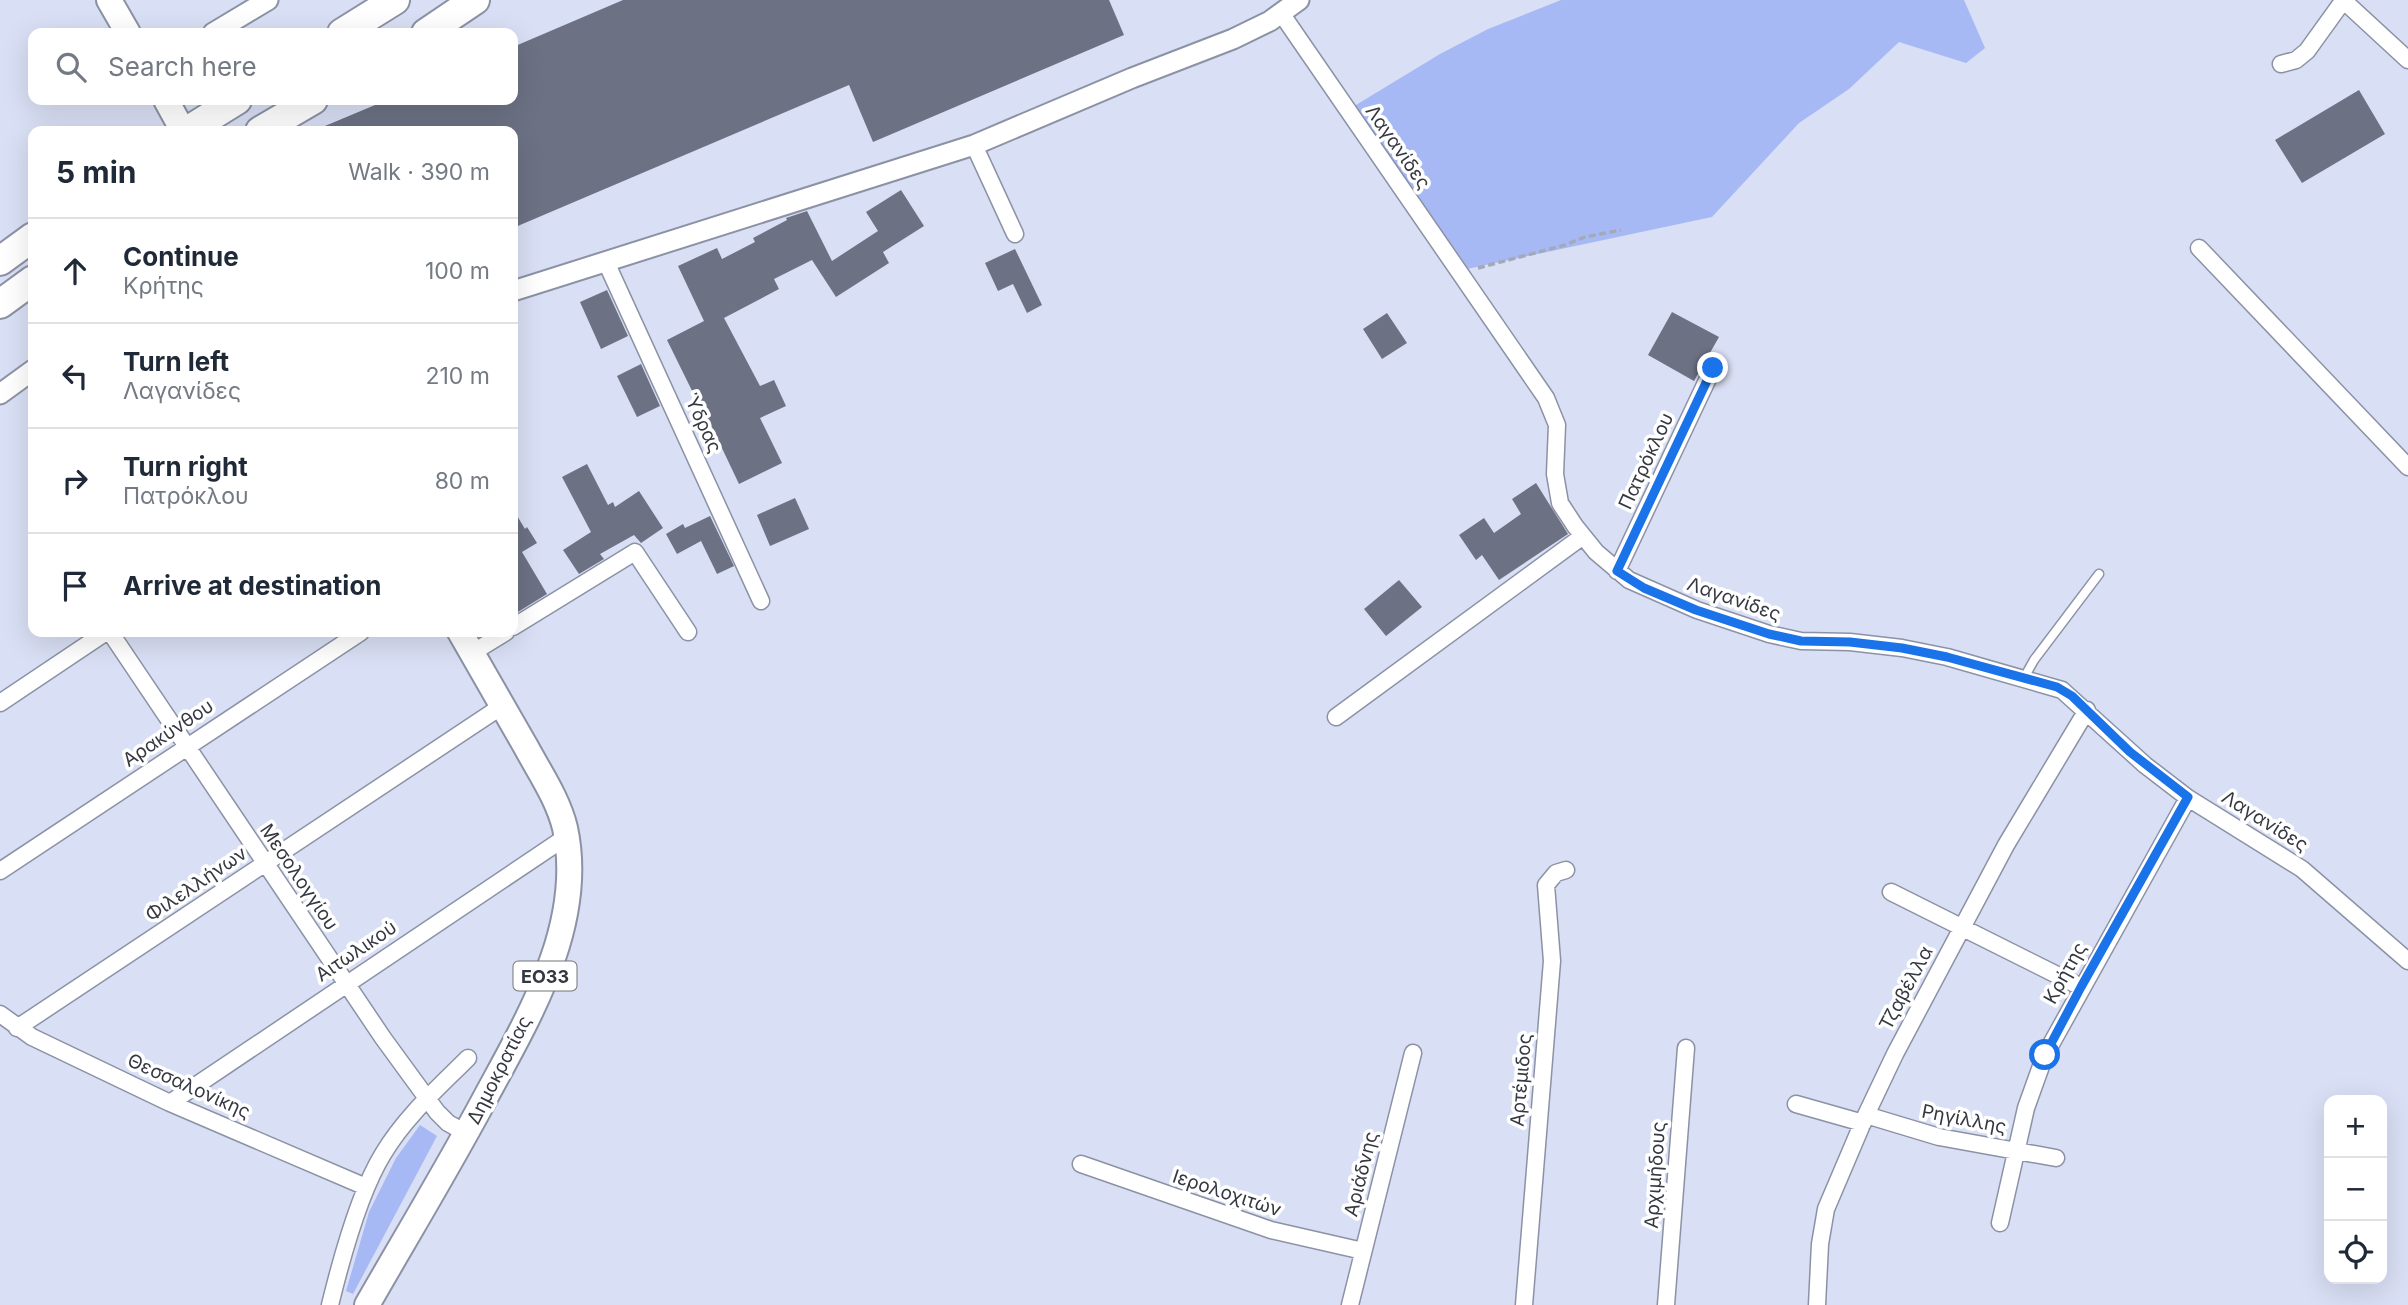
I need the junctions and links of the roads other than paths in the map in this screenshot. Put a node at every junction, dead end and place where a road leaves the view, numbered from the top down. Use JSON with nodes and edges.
{"nodes":[{"id":1,"x":109,"y":0,"type":"edge"},
{"id":2,"x":268,"y":0,"type":"edge"},
{"id":3,"x":395,"y":0,"type":"edge"},
{"id":4,"x":475,"y":0,"type":"edge"},
{"id":5,"x":1299,"y":0,"type":"edge"},
{"id":6,"x":2343,"y":1,"type":"edge"},
{"id":7,"x":1281,"y":13,"type":"junction"},
{"id":8,"x":125,"y":28,"type":"edge"},
{"id":9,"x":221,"y":28,"type":"edge"},
{"id":10,"x":350,"y":28,"type":"edge"},
{"id":11,"x":433,"y":28,"type":"edge"},
{"id":12,"x":2408,"y":60,"type":"edge"},
{"id":13,"x":2281,"y":64,"type":"dead end"},
{"id":14,"x":169,"y":105,"type":"edge"},
{"id":15,"x":229,"y":105,"type":"edge"},
{"id":16,"x":304,"y":105,"type":"edge"},
{"id":17,"x":182,"y":126,"type":"edge"},
{"id":18,"x":194,"y":126,"type":"edge"},
{"id":19,"x":269,"y":126,"type":"edge"},
{"id":20,"x":974,"y":145,"type":"junction"},
{"id":21,"x":1015,"y":234,"type":"dead end"},
{"id":22,"x":28,"y":241,"type":"edge"},
{"id":23,"x":2199,"y":247,"type":"dead end"},
{"id":24,"x":0,"y":261,"type":"edge"},
{"id":25,"x":606,"y":262,"type":"junction"},
{"id":26,"x":28,"y":284,"type":"edge"},
{"id":27,"x":518,"y":288,"type":"edge"},
{"id":28,"x":0,"y":304,"type":"edge"},
{"id":29,"x":1713,"y":368,"type":"dead end"},
{"id":30,"x":28,"y":374,"type":"edge"},
{"id":31,"x":0,"y":394,"type":"edge"},
{"id":32,"x":2408,"y":467,"type":"edge"},
{"id":33,"x":1583,"y":536,"type":"junction"},
{"id":34,"x":1617,"y":571,"type":"junction"},
{"id":35,"x":2099,"y":574,"type":"dead end"},
{"id":36,"x":761,"y":601,"type":"dead end"},
{"id":37,"x":518,"y":624,"type":"edge"},
{"id":38,"x":688,"y":632,"type":"dead end"},
{"id":39,"x":100,"y":637,"type":"edge"},
{"id":40,"x":111,"y":637,"type":"edge"},
{"id":41,"x":353,"y":637,"type":"edge"},
{"id":42,"x":486,"y":637,"type":"edge"},
{"id":43,"x":466,"y":642,"type":"edge"},
{"id":44,"x":2024,"y":678,"type":"junction"},
{"id":45,"x":0,"y":703,"type":"edge"},
{"id":46,"x":502,"y":706,"type":"junction"},
{"id":47,"x":2087,"y":710,"type":"junction"},
{"id":48,"x":1336,"y":717,"type":"dead end"},
{"id":49,"x":186,"y":746,"type":"junction"},
{"id":50,"x":2188,"y":797,"type":"junction"},
{"id":51,"x":566,"y":837,"type":"junction"},
{"id":52,"x":265,"y":863,"type":"junction"},
{"id":53,"x":1566,"y":870,"type":"dead end"},
{"id":54,"x":0,"y":872,"type":"edge"},
{"id":55,"x":1891,"y":892,"type":"dead end"},
{"id":56,"x":1961,"y":928,"type":"junction"},
{"id":57,"x":2408,"y":961,"type":"edge"},
{"id":58,"x":345,"y":983,"type":"junction"},
{"id":59,"x":2081,"y":987,"type":"junction"},
{"id":60,"x":0,"y":1014,"type":"edge"},
{"id":61,"x":17,"y":1028,"type":"junction"},
{"id":62,"x":1686,"y":1048,"type":"dead end"},
{"id":63,"x":1413,"y":1053,"type":"dead end"},
{"id":64,"x":468,"y":1058,"type":"dead end"},
{"id":65,"x":427,"y":1099,"type":"junction"},
{"id":66,"x":170,"y":1102,"type":"junction"},
{"id":67,"x":1796,"y":1104,"type":"dead end"},
{"id":68,"x":1864,"y":1119,"type":"junction"},
{"id":69,"x":466,"y":1133,"type":"junction"},
{"id":70,"x":2015,"y":1150,"type":"junction"},
{"id":71,"x":2056,"y":1158,"type":"dead end"},
{"id":72,"x":1081,"y":1164,"type":"dead end"},
{"id":73,"x":366,"y":1187,"type":"junction"},
{"id":74,"x":2000,"y":1223,"type":"dead end"},
{"id":75,"x":1363,"y":1251,"type":"junction"},
{"id":76,"x":330,"y":1305,"type":"edge"},
{"id":77,"x":367,"y":1305,"type":"edge"},
{"id":78,"x":1350,"y":1305,"type":"edge"},
{"id":79,"x":1524,"y":1305,"type":"edge"},
{"id":80,"x":1667,"y":1305,"type":"edge"},
{"id":81,"x":1817,"y":1305,"type":"edge"}],
"edges":[{"from":1,"to":8,"type":"main road"},
{"from":2,"to":9,"type":"street"},
{"from":3,"to":10,"type":"highway"},
{"from":4,"to":11,"type":"highway"},
{"from":5,"to":7,"type":"street"},
{"from":6,"to":12,"type":"street"},
{"from":6,"to":13,"type":"street"},
{"from":7,"to":20,"type":"street"},
{"from":7,"to":33,"type":"street","name":"Λαγανίδες"},
{"from":14,"to":17,"type":"main road"},
{"from":15,"to":18,"type":"highway"},
{"from":16,"to":19,"type":"highway"},
{"from":20,"to":21,"type":"street"},
{"from":20,"to":25,"type":"street"},
{"from":22,"to":24,"type":"highway"},
{"from":23,"to":32,"type":"street"},
{"from":25,"to":27,"type":"street"},
{"from":25,"to":36,"type":"street","name":"Ύδρας"},
{"from":26,"to":28,"type":"highway"},
{"from":29,"to":34,"type":"street","name":"Πατρόκλου"},
{"from":30,"to":31,"type":"street"},
{"from":33,"to":34,"type":"street","name":"Λαγανίδες"},
{"from":33,"to":48,"type":"street"},
{"from":34,"to":44,"type":"street","name":"Λαγανίδες"},
{"from":35,"to":44,"type":"lane"},
{"from":37,"to":38,"type":"street"},
{"from":39,"to":45,"type":"street"},
{"from":40,"to":49,"type":"street","name":"Μεσολογγίου"},
{"from":41,"to":49,"type":"street","name":"Αρακύνθου"},
{"from":42,"to":43,"type":"street"},
{"from":43,"to":46,"type":"main road","name":"Δημοκρατίας","number":"ΕΟ33"},
{"from":44,"to":47,"type":"street","name":"Λαγανίδες"},
{"from":46,"to":51,"type":"main road","name":"Δημοκρατίας","number":"ΕΟ33"},
{"from":46,"to":52,"type":"street","name":"Φιλελλήνων"},
{"from":47,"to":50,"type":"street","name":"Λαγανίδες"},
{"from":47,"to":56,"type":"street","name":"Τζαβέλλα"},
{"from":49,"to":52,"type":"street","name":"Μεσολογγίου"},
{"from":49,"to":54,"type":"street","name":"Αρακύνθου"},
{"from":50,"to":57,"type":"street","name":"Λαγανίδες"},
{"from":50,"to":59,"type":"street","name":"Κρήτης"},
{"from":51,"to":58,"type":"street","name":"Αιτωλικού"},
{"from":51,"to":69,"type":"main road","name":"Δημοκρατίας","number":"ΕΟ33"},
{"from":52,"to":58,"type":"street","name":"Μεσολογγίου"},
{"from":52,"to":61,"type":"street","name":"Φιλελλήνων"},
{"from":53,"to":79,"type":"street","name":"Αρτέμιδος"},
{"from":55,"to":56,"type":"street"},
{"from":56,"to":59,"type":"street"},
{"from":56,"to":68,"type":"street","name":"Τζαβέλλα"},
{"from":58,"to":65,"type":"street","name":"Μεσολογγίου"},
{"from":58,"to":66,"type":"street","name":"Αιτωλικού"},
{"from":59,"to":70,"type":"street","name":"Κρήτης"},
{"from":60,"to":61,"type":"street","name":"Θεσσαλονίκης"},
{"from":61,"to":66,"type":"street","name":"Θεσσαλονίκης"},
{"from":62,"to":80,"type":"street","name":"Αρχιμήδους"},
{"from":63,"to":75,"type":"street","name":"Αριάδνης"},
{"from":64,"to":65,"type":"street"},
{"from":65,"to":69,"type":"street","name":"Μεσολογγίου"},
{"from":65,"to":73,"type":"street"},
{"from":66,"to":73,"type":"street","name":"Θεσσαλονίκης"},
{"from":67,"to":68,"type":"street","name":"Ρηγίλλης"},
{"from":68,"to":70,"type":"street","name":"Ρηγίλλης"},
{"from":68,"to":81,"type":"street","name":"Τζαβέλλα"},
{"from":69,"to":77,"type":"main road","name":"Δημοκρατίας","number":"ΕΟ33"},
{"from":70,"to":71,"type":"street","name":"Ρηγίλλης"},
{"from":70,"to":74,"type":"street","name":"Κρήτης"},
{"from":72,"to":75,"type":"street","name":"Ιερολοχιτών"},
{"from":73,"to":76,"type":"street"},
{"from":75,"to":78,"type":"street","name":"Αριάδνης"}]}
